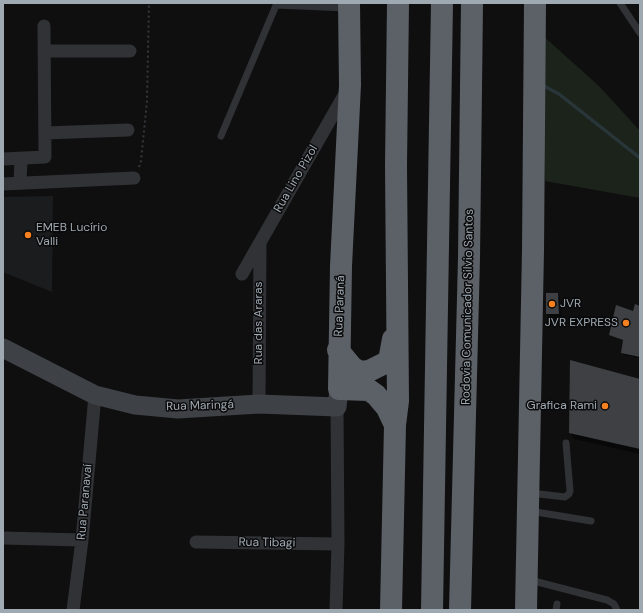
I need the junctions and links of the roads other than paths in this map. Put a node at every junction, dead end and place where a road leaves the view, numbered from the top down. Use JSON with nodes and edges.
{"nodes":[{"id":1,"x":398,"y":3,"type":"edge"},
{"id":2,"x":441,"y":3,"type":"edge"},
{"id":3,"x":472,"y":3,"type":"edge"},
{"id":4,"x":535,"y":3,"type":"edge"},
{"id":5,"x":620,"y":3,"type":"edge"},
{"id":6,"x":276,"y":4,"type":"edge"},
{"id":7,"x":349,"y":6,"type":"edge"},
{"id":8,"x":44,"y":26,"type":"dead end"},
{"id":9,"x":640,"y":33,"type":"edge"},
{"id":10,"x":44,"y":51,"type":"junction"},
{"id":11,"x":130,"y":51,"type":"dead end"},
{"id":12,"x":350,"y":85,"type":"junction"},
{"id":13,"x":128,"y":130,"type":"dead end"},
{"id":14,"x":45,"y":132,"type":"junction"},
{"id":15,"x":221,"y":136,"type":"dead end"},
{"id":16,"x":21,"y":158,"type":"junction"},
{"id":17,"x":3,"y":159,"type":"edge"},
{"id":18,"x":134,"y":178,"type":"road end"},
{"id":19,"x":20,"y":183,"type":"junction"},
{"id":20,"x":3,"y":184,"type":"edge"},
{"id":21,"x":260,"y":242,"type":"junction"},
{"id":22,"x":242,"y":274,"type":"dead end"},
{"id":23,"x":398,"y":307,"type":"junction"},
{"id":24,"x":3,"y":348,"type":"edge"},
{"id":25,"x":338,"y":350,"type":"junction"},
{"id":26,"x":389,"y":361,"type":"junction"},
{"id":27,"x":369,"y":390,"type":"junction"},
{"id":28,"x":95,"y":395,"type":"junction"},
{"id":29,"x":338,"y":398,"type":"junction"},
{"id":30,"x":259,"y":404,"type":"junction"},
{"id":31,"x":395,"y":425,"type":"junction"},
{"id":32,"x":566,"y":443,"type":"dead end"},
{"id":33,"x":529,"y":502,"type":"junction"},
{"id":34,"x":591,"y":521,"type":"dead end"},
{"id":35,"x":3,"y":538,"type":"edge"},
{"id":36,"x":82,"y":540,"type":"junction"},
{"id":37,"x":196,"y":542,"type":"dead end"},
{"id":38,"x":338,"y":544,"type":"junction"},
{"id":39,"x":528,"y":580,"type":"junction"},
{"id":40,"x":73,"y":610,"type":"edge"},
{"id":41,"x":336,"y":610,"type":"edge"},
{"id":42,"x":391,"y":610,"type":"edge"},
{"id":43,"x":432,"y":610,"type":"edge"},
{"id":44,"x":460,"y":610,"type":"edge"},
{"id":45,"x":526,"y":610,"type":"edge"},
{"id":46,"x":617,"y":610,"type":"edge"}],
"edges":[{"from":1,"to":23,"type":"highway"},
{"from":2,"to":43,"type":"highway"},
{"from":3,"to":44,"type":"highway","name":"Rodovia Comunicador Silvio Santos"},
{"from":4,"to":33,"type":"highway"},
{"from":5,"to":9,"type":"lane"},
{"from":6,"to":7,"type":"lane"},
{"from":6,"to":15,"type":"lane"},
{"from":7,"to":12,"type":"highway","name":"Rua Paraná"},
{"from":8,"to":10,"type":"street"},
{"from":10,"to":11,"type":"street"},
{"from":10,"to":14,"type":"street"},
{"from":12,"to":21,"type":"street","name":"Rua Lino Pizol"},
{"from":12,"to":25,"type":"highway","name":"Rua Paraná"},
{"from":13,"to":14,"type":"street"},
{"from":14,"to":16,"type":"street"},
{"from":16,"to":17,"type":"street"},
{"from":16,"to":19,"type":"street"},
{"from":18,"to":19,"type":"street"},
{"from":19,"to":20,"type":"street"},
{"from":21,"to":22,"type":"street","name":"Rua Lino Pizol"},
{"from":21,"to":30,"type":"street","name":"Rua das Araras"},
{"from":23,"to":26,"type":"highway"},
{"from":23,"to":31,"type":"highway"},
{"from":24,"to":28,"type":"main road","name":"Rua Maringá"},
{"from":25,"to":26,"type":"highway"},
{"from":25,"to":29,"type":"highway","name":"Rua Paraná"},
{"from":26,"to":27,"type":"highway"},
{"from":27,"to":29,"type":"highway"},
{"from":27,"to":31,"type":"highway"},
{"from":28,"to":30,"type":"main road","name":"Rua Maringá"},
{"from":28,"to":36,"type":"street","name":"Rua Paranavaí"},
{"from":29,"to":30,"type":"main road","name":"Rua Maringá"},
{"from":29,"to":38,"type":"street","name":"Rua Paraná"},
{"from":31,"to":42,"type":"highway"},
{"from":32,"to":33,"type":"lane"},
{"from":33,"to":34,"type":"lane"},
{"from":33,"to":39,"type":"highway"},
{"from":35,"to":36,"type":"street"},
{"from":36,"to":40,"type":"street","name":"Rua Paranavaí"},
{"from":37,"to":38,"type":"street","name":"Rua Tibagi"},
{"from":38,"to":41,"type":"street","name":"Rua Paraná"},
{"from":39,"to":45,"type":"highway"},
{"from":39,"to":46,"type":"lane"}]}
